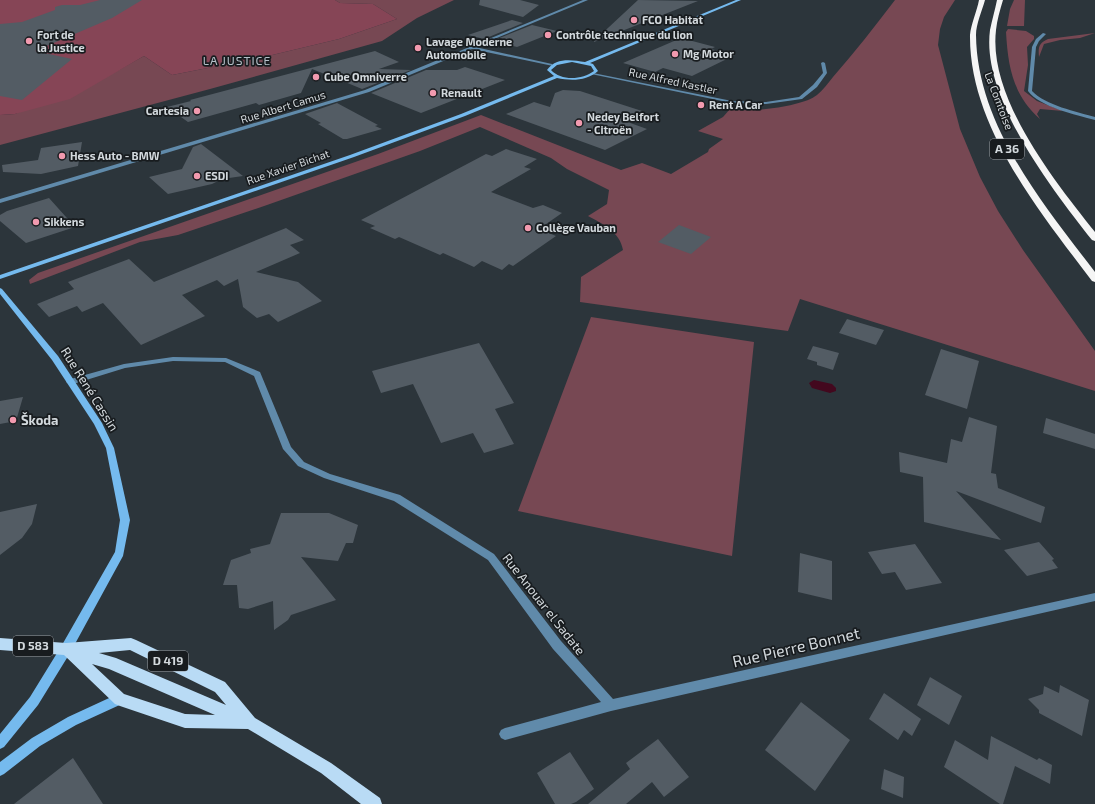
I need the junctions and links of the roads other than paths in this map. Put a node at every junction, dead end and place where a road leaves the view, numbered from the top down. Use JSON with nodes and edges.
{"nodes":[{"id":1,"x":586,"y":0,"type":"edge"},
{"id":2,"x":739,"y":0,"type":"edge"},
{"id":3,"x":982,"y":0,"type":"edge"},
{"id":4,"x":1000,"y":0,"type":"edge"},
{"id":5,"x":1044,"y":34,"type":"dead end"},
{"id":6,"x":473,"y":48,"type":"junction"},
{"id":7,"x":587,"y":63,"type":"junction"},
{"id":8,"x":823,"y":63,"type":"dead end"},
{"id":9,"x":552,"y":65,"type":"junction"},
{"id":10,"x":593,"y":74,"type":"junction"},
{"id":11,"x":558,"y":76,"type":"junction"},
{"id":12,"x":1095,"y":119,"type":"edge"},
{"id":13,"x":0,"y":202,"type":"edge"},
{"id":14,"x":1095,"y":238,"type":"edge"},
{"id":15,"x":0,"y":277,"type":"edge"},
{"id":16,"x":1095,"y":279,"type":"edge"},
{"id":17,"x":0,"y":291,"type":"edge"},
{"id":18,"x":70,"y":382,"type":"junction"},
{"id":19,"x":1095,"y":597,"type":"edge"},
{"id":20,"x":0,"y":644,"type":"edge"},
{"id":21,"x":66,"y":649,"type":"junction"},
{"id":22,"x":120,"y":699,"type":"junction"},
{"id":23,"x":611,"y":705,"type":"junction"},
{"id":24,"x":251,"y":724,"type":"junction"},
{"id":25,"x":505,"y":734,"type":"dead end"},
{"id":26,"x":0,"y":743,"type":"edge"},
{"id":27,"x":0,"y":770,"type":"edge"},
{"id":28,"x":374,"y":804,"type":"edge"}],
"edges":[{"from":1,"to":6,"type":"street","name":"Rue Albert Camus"},
{"from":2,"to":7,"type":"main road"},
{"from":3,"to":16,"type":"highway","name":"La Comtoise","number":"A 36"},
{"from":4,"to":14,"type":"highway","name":"La Comtoise","number":"A 36"},
{"from":5,"to":12,"type":"street"},
{"from":6,"to":9,"type":"street"},
{"from":6,"to":13,"type":"street","name":"Rue Albert Camus"},
{"from":7,"to":9,"type":"main road"},
{"from":7,"to":10,"type":"main road"},
{"from":8,"to":10,"type":"street","name":"Rue Alfred Kastler"},
{"from":9,"to":11,"type":"main road"},
{"from":10,"to":11,"type":"main road"},
{"from":11,"to":15,"type":"main road","name":"Rue Xavier Bichat"},
{"from":17,"to":18,"type":"main road","name":"Rue René Cassin"},
{"from":18,"to":21,"type":"main road","name":"Rue René Cassin"},
{"from":18,"to":23,"type":"street","name":"Rue Anouar el Sadate"},
{"from":19,"to":23,"type":"street","name":"Rue Pierre Bonnet"},
{"from":20,"to":21,"type":"main road","number":"D 583"},
{"from":21,"to":22,"type":"main road"},
{"from":21,"to":24,"type":"main road"},
{"from":21,"to":24,"type":"main road","number":"D 419"},
{"from":21,"to":26,"type":"main road","name":"Rue René Cassin"},
{"from":22,"to":24,"type":"main road"},
{"from":22,"to":27,"type":"main road"},
{"from":23,"to":25,"type":"street","name":"Rue Pierre Bonnet"},
{"from":24,"to":28,"type":"main road"}]}
